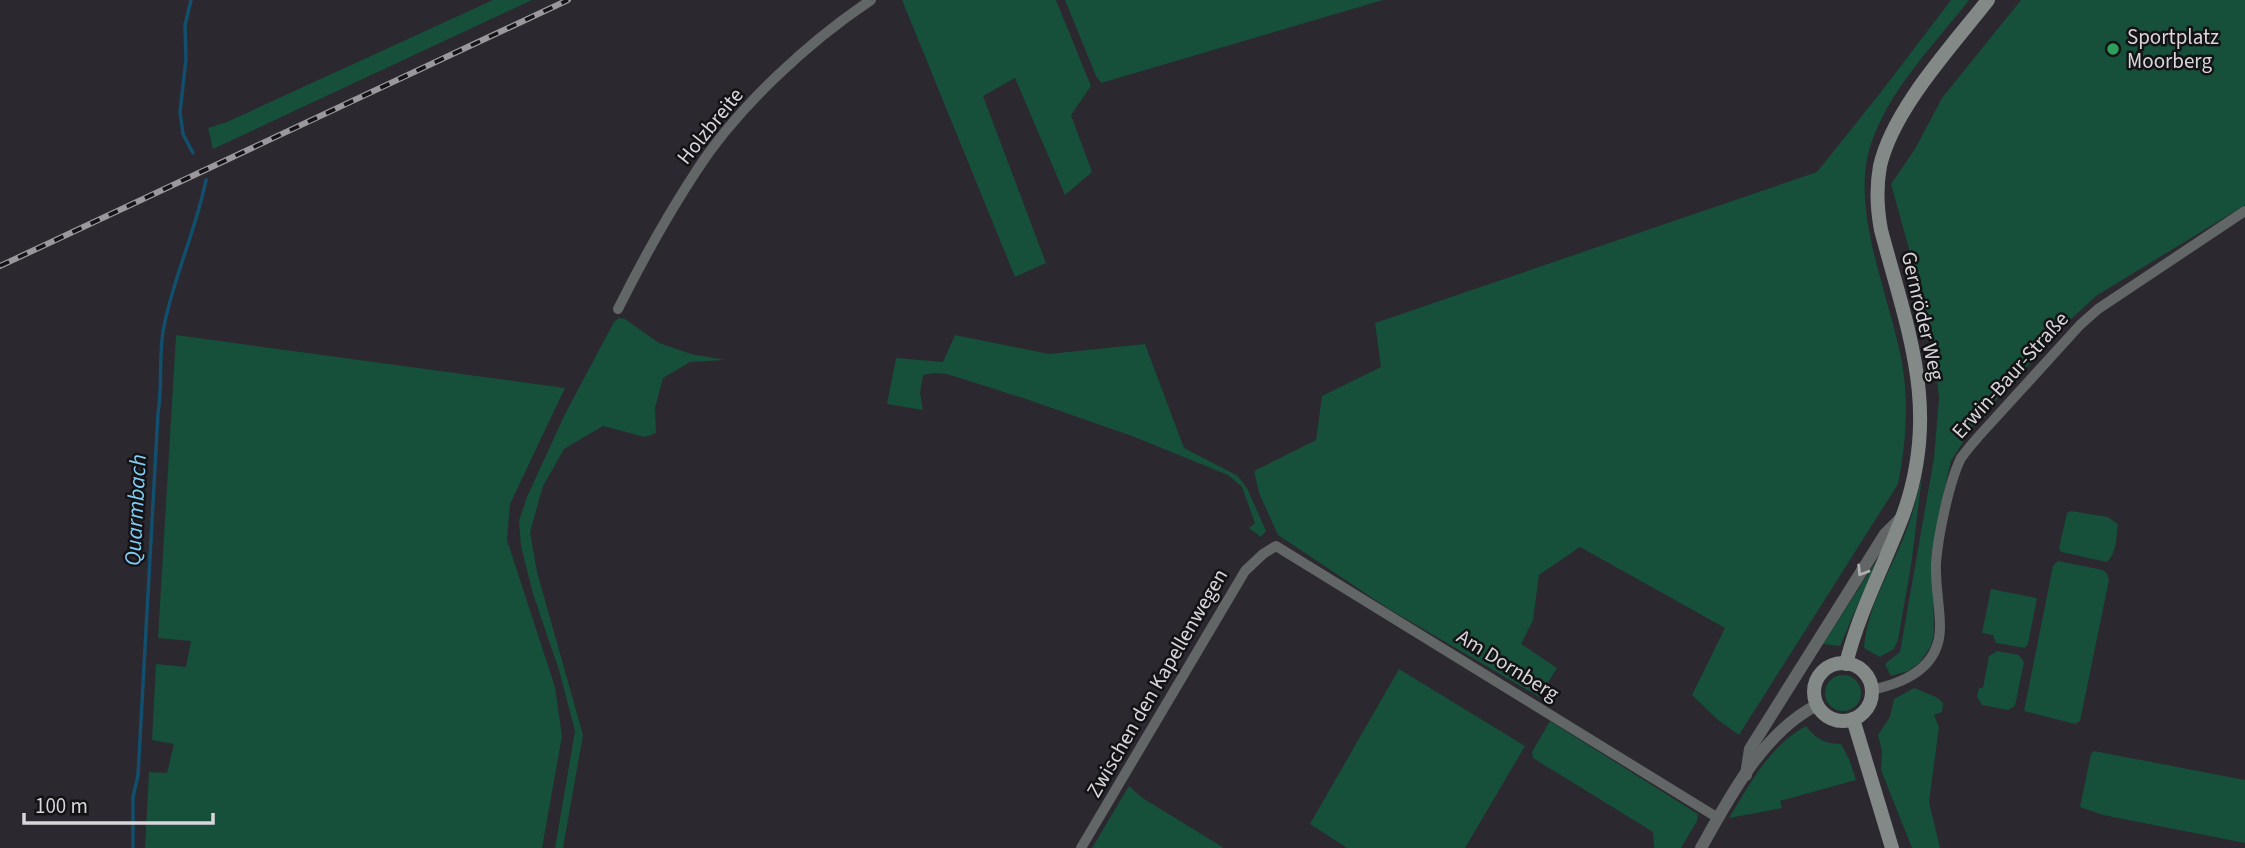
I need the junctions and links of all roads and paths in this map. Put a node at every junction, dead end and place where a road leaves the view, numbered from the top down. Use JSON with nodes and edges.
{"nodes":[{"id":1,"x":871,"y":0,"type":"edge"},
{"id":2,"x":1988,"y":0,"type":"edge"},
{"id":3,"x":2245,"y":211,"type":"edge"},
{"id":4,"x":618,"y":309,"type":"dead end"},
{"id":5,"x":1902,"y":516,"type":"junction"},
{"id":6,"x":1276,"y":546,"type":"joint"},
{"id":7,"x":1846,"y":664,"type":"junction"},
{"id":8,"x":1871,"y":690,"type":"junction"},
{"id":9,"x":1817,"y":705,"type":"junction"},
{"id":10,"x":1853,"y":719,"type":"junction"},
{"id":11,"x":1746,"y":775,"type":"junction"},
{"id":12,"x":1718,"y":818,"type":"junction"},
{"id":13,"x":1081,"y":848,"type":"edge"},
{"id":14,"x":1700,"y":848,"type":"edge"},
{"id":15,"x":1892,"y":848,"type":"edge"}],
"edges":[{"from":1,"to":4,"type":"street","name":"Holzbreite"},
{"from":2,"to":5,"type":"main road","name":"Gernröder Weg"},
{"from":3,"to":8,"type":"street","name":"Erwin-Baur-Straße"},
{"from":5,"to":7,"type":"main road","name":"Gernröder Weg"},
{"from":5,"to":11,"type":"street","one_way":true},
{"from":6,"to":12,"type":"street","name":"Am Dornberg"},
{"from":6,"to":13,"type":"street","name":"Zwischen den Kapellenwegen"},
{"from":7,"to":8,"type":"main road"},
{"from":7,"to":9,"type":"main road"},
{"from":8,"to":10,"type":"main road"},
{"from":9,"to":10,"type":"main road"},
{"from":9,"to":11,"type":"street"},
{"from":10,"to":15,"type":"main road"},
{"from":11,"to":12,"type":"street"},
{"from":12,"to":14,"type":"street"}]}
